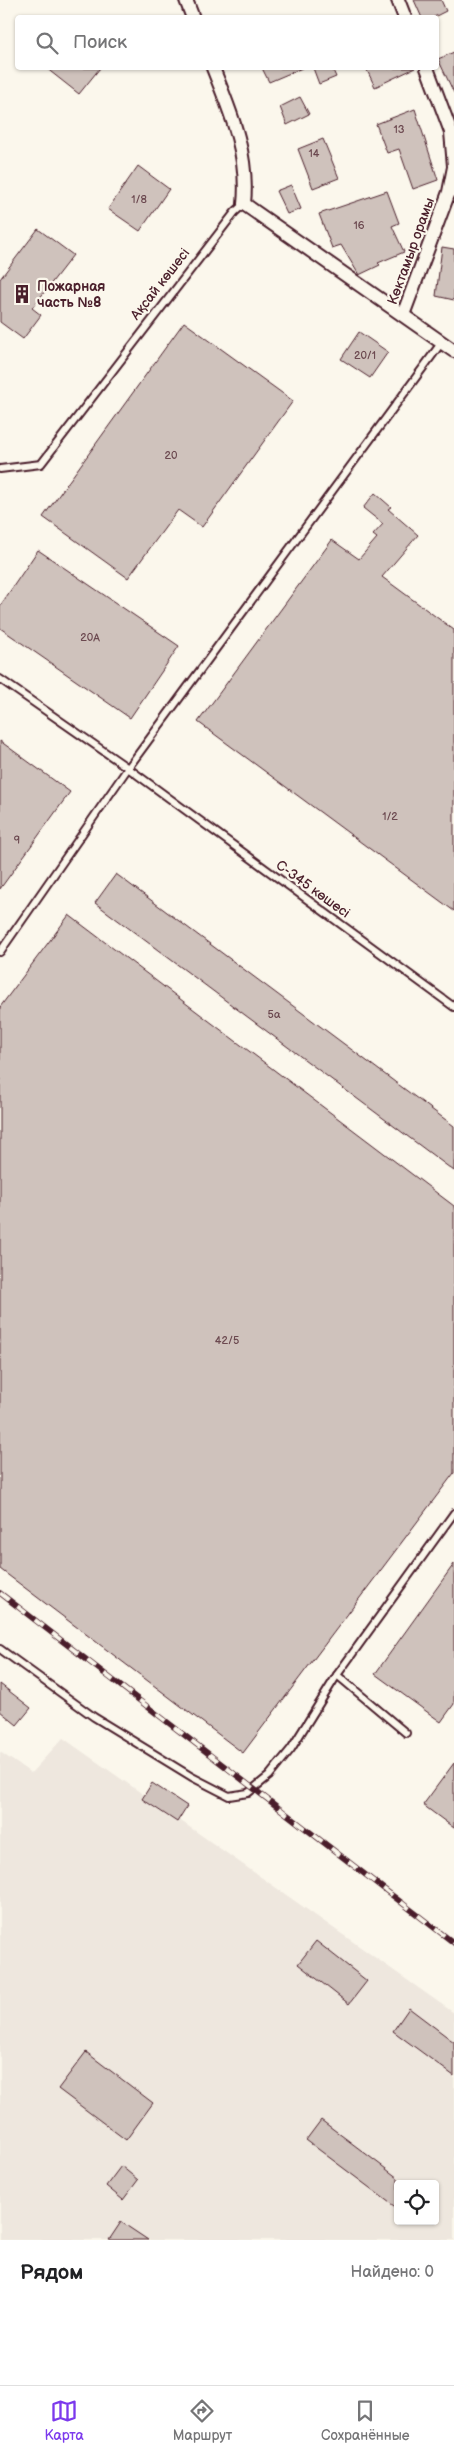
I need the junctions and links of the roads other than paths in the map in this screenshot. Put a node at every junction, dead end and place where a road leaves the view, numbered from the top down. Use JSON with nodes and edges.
{"nodes":[{"id":1,"x":186,"y":0,"type":"edge"},
{"id":2,"x":398,"y":0,"type":"edge"},
{"id":3,"x":192,"y":15,"type":"edge"},
{"id":4,"x":404,"y":15,"type":"edge"},
{"id":5,"x":214,"y":70,"type":"edge"},
{"id":6,"x":428,"y":70,"type":"edge"},
{"id":7,"x":454,"y":166,"type":"edge"},
{"id":8,"x":244,"y":204,"type":"junction"},
{"id":9,"x":403,"y":315,"type":"junction"},
{"id":10,"x":443,"y":341,"type":"junction"},
{"id":11,"x":454,"y":351,"type":"edge"},
{"id":12,"x":0,"y":469,"type":"edge"},
{"id":13,"x":0,"y":679,"type":"edge"},
{"id":14,"x":128,"y":768,"type":"junction"},
{"id":15,"x":0,"y":952,"type":"edge"},
{"id":16,"x":454,"y":1007,"type":"edge"},
{"id":17,"x":454,"y":1513,"type":"edge"},
{"id":18,"x":0,"y":1649,"type":"edge"},
{"id":19,"x":336,"y":1674,"type":"junction"},
{"id":20,"x":406,"y":1733,"type":"dead end"}],
"edges":[{"from":1,"to":3,"type":"street"},
{"from":2,"to":4,"type":"street"},
{"from":5,"to":8,"type":"street"},
{"from":6,"to":7,"type":"street","name":"Көктамыр орамы"},
{"from":7,"to":9,"type":"street","name":"Көктамыр орамы"},
{"from":8,"to":9,"type":"street"},
{"from":8,"to":12,"type":"lane","name":"Ақсай көшесі"},
{"from":9,"to":10,"type":"street","name":"Көктамыр орамы"},
{"from":10,"to":11,"type":"street","name":"Көктамыр орамы"},
{"from":10,"to":14,"type":"lane"},
{"from":13,"to":14,"type":"lane","name":"С-345 көшесі"},
{"from":14,"to":15,"type":"lane"},
{"from":14,"to":16,"type":"lane","name":"С-345 көшесі"},
{"from":17,"to":19,"type":"lane"},
{"from":18,"to":19,"type":"lane"},
{"from":19,"to":20,"type":"lane"}]}
